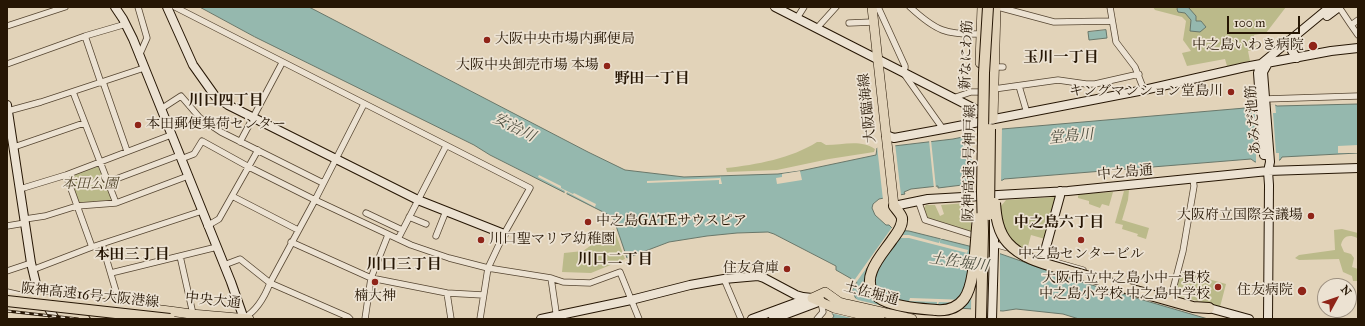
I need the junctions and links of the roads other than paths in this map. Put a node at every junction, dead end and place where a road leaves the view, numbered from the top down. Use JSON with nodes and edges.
{"nodes":[{"id":1,"x":65,"y":7,"type":"edge"},
{"id":2,"x":115,"y":7,"type":"edge"},
{"id":3,"x":138,"y":7,"type":"edge"},
{"id":4,"x":167,"y":7,"type":"edge"},
{"id":5,"x":174,"y":7,"type":"edge"},
{"id":6,"x":775,"y":7,"type":"edge"},
{"id":7,"x":804,"y":7,"type":"edge"},
{"id":8,"x":836,"y":7,"type":"edge"},
{"id":9,"x":875,"y":7,"type":"edge"},
{"id":10,"x":910,"y":7,"type":"edge"},
{"id":11,"x":982,"y":7,"type":"edge"},
{"id":12,"x":988,"y":7,"type":"edge"},
{"id":13,"x":996,"y":7,"type":"edge"},
{"id":14,"x":1110,"y":7,"type":"edge"},
{"id":15,"x":1330,"y":7,"type":"edge"},
{"id":16,"x":1339,"y":7,"type":"edge"},
{"id":17,"x":797,"y":18,"type":"junction"},
{"id":18,"x":1358,"y":20,"type":"edge"},
{"id":19,"x":1112,"y":21,"type":"junction"},
{"id":20,"x":873,"y":22,"type":"junction"},
{"id":21,"x":126,"y":24,"type":"junction"},
{"id":22,"x":849,"y":24,"type":"dead end"},
{"id":23,"x":1351,"y":25,"type":"junction"},
{"id":24,"x":7,"y":26,"type":"edge"},
{"id":25,"x":817,"y":28,"type":"junction"},
{"id":26,"x":981,"y":34,"type":"junction"},
{"id":27,"x":1358,"y":35,"type":"edge"},
{"id":28,"x":84,"y":36,"type":"junction"},
{"id":29,"x":1293,"y":43,"type":"junction"},
{"id":30,"x":1358,"y":48,"type":"edge"},
{"id":31,"x":139,"y":56,"type":"junction"},
{"id":32,"x":1297,"y":58,"type":"junction"},
{"id":33,"x":877,"y":60,"type":"junction"},
{"id":34,"x":1267,"y":62,"type":"junction"},
{"id":35,"x":282,"y":63,"type":"junction"},
{"id":36,"x":7,"y":64,"type":"edge"},
{"id":37,"x":144,"y":68,"type":"junction"},
{"id":38,"x":902,"y":71,"type":"junction"},
{"id":39,"x":1139,"y":74,"type":"junction"},
{"id":40,"x":102,"y":82,"type":"junction"},
{"id":41,"x":1019,"y":86,"type":"junction"},
{"id":42,"x":994,"y":89,"type":"junction"},
{"id":43,"x":1144,"y":90,"type":"junction"},
{"id":44,"x":73,"y":92,"type":"junction"},
{"id":45,"x":980,"y":92,"type":"junction"},
{"id":46,"x":1358,"y":96,"type":"edge"},
{"id":47,"x":952,"y":98,"type":"junction"},
{"id":48,"x":1264,"y":103,"type":"junction"},
{"id":49,"x":364,"y":104,"type":"junction"},
{"id":50,"x":8,"y":109,"type":"edge"},
{"id":51,"x":161,"y":109,"type":"junction"},
{"id":52,"x":979,"y":111,"type":"junction"},
{"id":53,"x":1027,"y":113,"type":"junction"},
{"id":54,"x":253,"y":118,"type":"junction"},
{"id":55,"x":84,"y":123,"type":"junction"},
{"id":56,"x":979,"y":126,"type":"junction"},
{"id":57,"x":992,"y":127,"type":"junction"},
{"id":58,"x":943,"y":129,"type":"junction"},
{"id":59,"x":9,"y":133,"type":"edge"},
{"id":60,"x":171,"y":135,"type":"junction"},
{"id":61,"x":886,"y":135,"type":"junction"},
{"id":62,"x":240,"y":142,"type":"junction"},
{"id":63,"x":446,"y":146,"type":"junction"},
{"id":64,"x":14,"y":147,"type":"junction"},
{"id":65,"x":258,"y":150,"type":"junction"},
{"id":66,"x":127,"y":151,"type":"junction"},
{"id":67,"x":180,"y":157,"type":"junction"},
{"id":68,"x":335,"y":160,"type":"junction"},
{"id":69,"x":100,"y":161,"type":"junction"},
{"id":70,"x":249,"y":167,"type":"junction"},
{"id":71,"x":1358,"y":168,"type":"edge"},
{"id":72,"x":1268,"y":171,"type":"junction"},
{"id":73,"x":66,"y":175,"type":"junction"},
{"id":74,"x":188,"y":176,"type":"junction"},
{"id":75,"x":1194,"y":179,"type":"junction"},
{"id":76,"x":108,"y":182,"type":"junction"},
{"id":77,"x":323,"y":183,"type":"junction"},
{"id":78,"x":20,"y":188,"type":"junction"},
{"id":79,"x":980,"y":191,"type":"junction"},
{"id":80,"x":1060,"y":191,"type":"junction"},
{"id":81,"x":232,"y":196,"type":"junction"},
{"id":82,"x":993,"y":196,"type":"junction"},
{"id":83,"x":314,"y":200,"type":"junction"},
{"id":84,"x":418,"y":200,"type":"junction"},
{"id":85,"x":918,"y":200,"type":"junction"},
{"id":86,"x":116,"y":203,"type":"junction"},
{"id":87,"x":893,"y":203,"type":"junction"},
{"id":88,"x":77,"y":206,"type":"junction"},
{"id":89,"x":202,"y":211,"type":"junction"},
{"id":90,"x":446,"y":211,"type":"junction"},
{"id":91,"x":366,"y":212,"type":"dead end"},
{"id":92,"x":409,"y":217,"type":"junction"},
{"id":93,"x":25,"y":221,"type":"junction"},
{"id":94,"x":426,"y":224,"type":"dead end"},
{"id":95,"x":7,"y":226,"type":"edge"},
{"id":96,"x":207,"y":226,"type":"junction"},
{"id":97,"x":298,"y":230,"type":"junction"},
{"id":98,"x":402,"y":230,"type":"junction"},
{"id":99,"x":504,"y":234,"type":"junction"},
{"id":100,"x":388,"y":235,"type":"junction"},
{"id":101,"x":436,"y":236,"type":"dead end"},
{"id":102,"x":398,"y":239,"type":"junction"},
{"id":103,"x":291,"y":242,"type":"junction"},
{"id":104,"x":979,"y":242,"type":"junction"},
{"id":105,"x":102,"y":244,"type":"junction"},
{"id":106,"x":92,"y":247,"type":"junction"},
{"id":107,"x":217,"y":247,"type":"junction"},
{"id":108,"x":994,"y":247,"type":"junction"},
{"id":109,"x":180,"y":256,"type":"junction"},
{"id":110,"x":1043,"y":258,"type":"junction"},
{"id":111,"x":224,"y":265,"type":"junction"},
{"id":112,"x":32,"y":266,"type":"junction"},
{"id":113,"x":488,"y":268,"type":"junction"},
{"id":114,"x":7,"y":271,"type":"edge"},
{"id":115,"x":111,"y":272,"type":"junction"},
{"id":116,"x":371,"y":278,"type":"junction"},
{"id":117,"x":551,"y":278,"type":"junction"},
{"id":118,"x":724,"y":279,"type":"junction"},
{"id":119,"x":270,"y":283,"type":"junction"},
{"id":120,"x":7,"y":292,"type":"edge"},
{"id":121,"x":447,"y":293,"type":"junction"},
{"id":122,"x":483,"y":295,"type":"junction"},
{"id":123,"x":1171,"y":296,"type":"junction"},
{"id":124,"x":7,"y":297,"type":"edge"},
{"id":125,"x":29,"y":298,"type":"junction"},
{"id":126,"x":42,"y":298,"type":"junction"},
{"id":127,"x":816,"y":299,"type":"junction"},
{"id":128,"x":631,"y":300,"type":"junction"},
{"id":129,"x":7,"y":301,"type":"edge"},
{"id":130,"x":120,"y":305,"type":"junction"},
{"id":131,"x":842,"y":306,"type":"junction"},
{"id":132,"x":1209,"y":308,"type":"junction"},
{"id":133,"x":193,"y":314,"type":"junction"},
{"id":134,"x":557,"y":317,"type":"edge"},
{"id":135,"x":984,"y":318,"type":"edge"},
{"id":136,"x":55,"y":319,"type":"edge"},
{"id":137,"x":116,"y":319,"type":"edge"},
{"id":138,"x":170,"y":319,"type":"edge"},
{"id":139,"x":244,"y":319,"type":"edge"},
{"id":140,"x":249,"y":319,"type":"edge"},
{"id":141,"x":350,"y":319,"type":"edge"},
{"id":142,"x":365,"y":319,"type":"edge"},
{"id":143,"x":451,"y":319,"type":"edge"},
{"id":144,"x":480,"y":319,"type":"edge"},
{"id":145,"x":541,"y":319,"type":"edge"},
{"id":146,"x":639,"y":319,"type":"edge"},
{"id":147,"x":741,"y":319,"type":"edge"},
{"id":148,"x":752,"y":319,"type":"edge"},
{"id":149,"x":774,"y":319,"type":"edge"},
{"id":150,"x":817,"y":319,"type":"edge"},
{"id":151,"x":880,"y":319,"type":"edge"},
{"id":152,"x":912,"y":319,"type":"edge"},
{"id":153,"x":1250,"y":319,"type":"edge"},
{"id":154,"x":1268,"y":319,"type":"edge"}],
"edges":[{"from":1,"to":24,"type":"street"},
{"from":2,"to":21,"type":"street"},
{"from":3,"to":31,"type":"street"},
{"from":4,"to":54,"type":"street"},
{"from":5,"to":35,"type":"street"},
{"from":6,"to":17,"type":"street"},
{"from":7,"to":17,"type":"street"},
{"from":8,"to":25,"type":"street"},
{"from":9,"to":20,"type":"main road","name":"大阪臨海線"},
{"from":9,"to":38,"type":"street"},
{"from":10,"to":26,"type":"street"},
{"from":11,"to":26,"type":"main road","name":"新なにわ筋"},
{"from":12,"to":79,"type":"highway","name":"阪神高速3号神戸線","bridge":true},
{"from":13,"to":19,"type":"street"},
{"from":13,"to":42,"type":"main road","name":"新なにわ筋"},
{"from":13,"to":57,"type":"highway","name":"阪神高速3号神戸線"},
{"from":14,"to":19,"type":"street"},
{"from":15,"to":34,"type":"street","name":"あみだ池筋"},
{"from":16,"to":23,"type":"street"},
{"from":16,"to":29,"type":"street"},
{"from":17,"to":25,"type":"street"},
{"from":18,"to":23,"type":"street"},
{"from":19,"to":39,"type":"street"},
{"from":20,"to":22,"type":"street"},
{"from":20,"to":33,"type":"main road","name":"大阪臨海線"},
{"from":21,"to":28,"type":"street"},
{"from":21,"to":31,"type":"street"},
{"from":23,"to":27,"type":"street"},
{"from":25,"to":33,"type":"street"},
{"from":26,"to":45,"type":"main road","name":"新なにわ筋"},
{"from":28,"to":36,"type":"street"},
{"from":28,"to":40,"type":"street"},
{"from":29,"to":32,"type":"street"},
{"from":29,"to":34,"type":"street"},
{"from":30,"to":32,"type":"street"},
{"from":31,"to":37,"type":"street"},
{"from":32,"to":34,"type":"street"},
{"from":33,"to":38,"type":"street"},
{"from":33,"to":61,"type":"main road","name":"大阪臨海線"},
{"from":34,"to":43,"type":"street"},
{"from":34,"to":48,"type":"street","name":"あみだ池筋"},
{"from":34,"to":48,"type":"street","name":"あみだ池筋"},
{"from":35,"to":49,"type":"street"},
{"from":35,"to":54,"type":"street"},
{"from":37,"to":40,"type":"street"},
{"from":37,"to":51,"type":"street"},
{"from":38,"to":47,"type":"street"},
{"from":38,"to":58,"type":"street"},
{"from":39,"to":41,"type":"street"},
{"from":39,"to":43,"type":"street"},
{"from":40,"to":44,"type":"street"},
{"from":40,"to":66,"type":"street"},
{"from":41,"to":42,"type":"street"},
{"from":41,"to":53,"type":"street"},
{"from":42,"to":57,"type":"main road","name":"新なにわ筋"},
{"from":43,"to":53,"type":"street"},
{"from":44,"to":50,"type":"street"},
{"from":44,"to":55,"type":"street"},
{"from":45,"to":47,"type":"street"},
{"from":45,"to":52,"type":"main road","name":"新なにわ筋"},
{"from":46,"to":48,"type":"street"},
{"from":47,"to":52,"type":"street"},
{"from":48,"to":72,"type":"street","name":"あみだ池筋"},
{"from":49,"to":63,"type":"street"},
{"from":49,"to":68,"type":"street"},
{"from":50,"to":59,"type":"street"},
{"from":51,"to":60,"type":"street"},
{"from":51,"to":62,"type":"street"},
{"from":52,"to":56,"type":"main road","name":"新なにわ筋"},
{"from":53,"to":57,"type":"street"},
{"from":54,"to":62,"type":"street"},
{"from":54,"to":68,"type":"street"},
{"from":55,"to":64,"type":"street"},
{"from":55,"to":69,"type":"street"},
{"from":56,"to":57,"type":"street"},
{"from":56,"to":58,"type":"street"},
{"from":56,"to":79,"type":"street","name":"新なにわ筋"},
{"from":57,"to":82,"type":"street","name":"新なにわ筋"},
{"from":57,"to":132,"type":"highway","bridge":true},
{"from":57,"to":135,"type":"highway","name":"阪神高速3号神戸線","bridge":true},
{"from":58,"to":61,"type":"street"},
{"from":59,"to":64,"type":"street"},
{"from":60,"to":66,"type":"street"},
{"from":60,"to":67,"type":"street"},
{"from":61,"to":87,"type":"main road","name":"大阪臨海線"},
{"from":62,"to":65,"type":"street"},
{"from":63,"to":84,"type":"street"},
{"from":63,"to":99,"type":"street"},
{"from":64,"to":78,"type":"street"},
{"from":65,"to":70,"type":"street"},
{"from":65,"to":77,"type":"street"},
{"from":66,"to":69,"type":"street"},
{"from":67,"to":70,"type":"street"},
{"from":67,"to":74,"type":"street"},
{"from":67,"to":76,"type":"street"},
{"from":68,"to":77,"type":"street"},
{"from":68,"to":84,"type":"street"},
{"from":69,"to":73,"type":"street"},
{"from":69,"to":76,"type":"street"},
{"from":70,"to":81,"type":"street"},
{"from":70,"to":83,"type":"street"},
{"from":71,"to":72,"type":"street","name":"中之島通"},
{"from":72,"to":75,"type":"street","name":"中之島通"},
{"from":72,"to":154,"type":"street","name":"あみだ池筋"},
{"from":73,"to":78,"type":"street"},
{"from":73,"to":88,"type":"street"},
{"from":74,"to":86,"type":"street"},
{"from":74,"to":89,"type":"street"},
{"from":75,"to":80,"type":"street","name":"中之島通"},
{"from":75,"to":123,"type":"street"},
{"from":76,"to":86,"type":"street"},
{"from":77,"to":83,"type":"street"},
{"from":78,"to":93,"type":"street"},
{"from":79,"to":82,"type":"street","name":"中之島通"},
{"from":79,"to":85,"type":"street","name":"中之島通"},
{"from":79,"to":87,"type":"highway","bridge":true},
{"from":79,"to":104,"type":"street","name":"新なにわ筋"},
{"from":79,"to":135,"type":"highway","name":"阪神高速3号神戸線","bridge":true},
{"from":80,"to":82,"type":"street","name":"中之島通"},
{"from":80,"to":110,"type":"street"},
{"from":81,"to":96,"type":"street"},
{"from":81,"to":97,"type":"street"},
{"from":82,"to":108,"type":"street","name":"新なにわ筋"},
{"from":83,"to":97,"type":"street"},
{"from":83,"to":100,"type":"street"},
{"from":84,"to":90,"type":"street"},
{"from":84,"to":92,"type":"street"},
{"from":85,"to":87,"type":"street","name":"中之島通"},
{"from":85,"to":104,"type":"street"},
{"from":86,"to":88,"type":"street"},
{"from":88,"to":93,"type":"street"},
{"from":88,"to":106,"type":"street"},
{"from":89,"to":96,"type":"street"},
{"from":89,"to":105,"type":"street"},
{"from":90,"to":99,"type":"street"},
{"from":90,"to":101,"type":"street"},
{"from":91,"to":98,"type":"street"},
{"from":92,"to":94,"type":"street"},
{"from":92,"to":98,"type":"street"},
{"from":93,"to":95,"type":"street"},
{"from":93,"to":112,"type":"street"},
{"from":96,"to":107,"type":"street"},
{"from":97,"to":103,"type":"street"},
{"from":98,"to":102,"type":"street"},
{"from":99,"to":113,"type":"street"},
{"from":100,"to":102,"type":"street"},
{"from":100,"to":116,"type":"street"},
{"from":102,"to":113,"type":"street"},
{"from":103,"to":116,"type":"street"},
{"from":103,"to":119,"type":"street"},
{"from":104,"to":135,"type":"street","name":"新なにわ筋"},
{"from":105,"to":106,"type":"street"},
{"from":105,"to":115,"type":"street"},
{"from":106,"to":112,"type":"street"},
{"from":107,"to":109,"type":"street"},
{"from":107,"to":111,"type":"street"},
{"from":108,"to":110,"type":"street"},
{"from":108,"to":135,"type":"street","name":"新なにわ筋"},
{"from":109,"to":115,"type":"street"},
{"from":109,"to":133,"type":"street"},
{"from":110,"to":123,"type":"street"},
{"from":111,"to":119,"type":"street"},
{"from":111,"to":139,"type":"street"},
{"from":112,"to":114,"type":"street"},
{"from":112,"to":126,"type":"street"},
{"from":113,"to":117,"type":"street"},
{"from":113,"to":122,"type":"street"},
{"from":115,"to":130,"type":"street"},
{"from":116,"to":121,"type":"street"},
{"from":116,"to":142,"type":"street"},
{"from":117,"to":128,"type":"street"},
{"from":117,"to":134,"type":"street"},
{"from":118,"to":127,"type":"street"},
{"from":118,"to":128,"type":"street"},
{"from":118,"to":147,"type":"street"},
{"from":119,"to":139,"type":"street"},
{"from":119,"to":141,"type":"street"},
{"from":120,"to":125,"type":"street"},
{"from":121,"to":122,"type":"street"},
{"from":121,"to":143,"type":"street"},
{"from":122,"to":144,"type":"street"},
{"from":123,"to":132,"type":"street"},
{"from":124,"to":125,"type":"main road","name":"中央大通"},
{"from":125,"to":126,"type":"main road","name":"中央大通"},
{"from":126,"to":130,"type":"main road","name":"中央大通"},
{"from":126,"to":136,"type":"street"},
{"from":126,"to":137,"type":"highway"},
{"from":127,"to":131,"type":"main road","name":"土佐堀通"},
{"from":127,"to":131,"type":"main road","name":"土佐堀通"},
{"from":127,"to":148,"type":"street"},
{"from":127,"to":149,"type":"street"},
{"from":127,"to":150,"type":"street"},
{"from":128,"to":134,"type":"street"},
{"from":128,"to":146,"type":"street"},
{"from":129,"to":138,"type":"highway","name":"阪神高速16号大阪港線","bridge":true},
{"from":130,"to":133,"type":"main road","name":"中央大通"},
{"from":131,"to":151,"type":"main road","name":"土佐堀通"},
{"from":131,"to":152,"type":"main road","name":"土佐堀通"},
{"from":132,"to":153,"type":"street"},
{"from":133,"to":139,"type":"main road","name":"中央大通"},
{"from":134,"to":145,"type":"street"},
{"from":139,"to":140,"type":"main road","name":"中央大通"}]}
